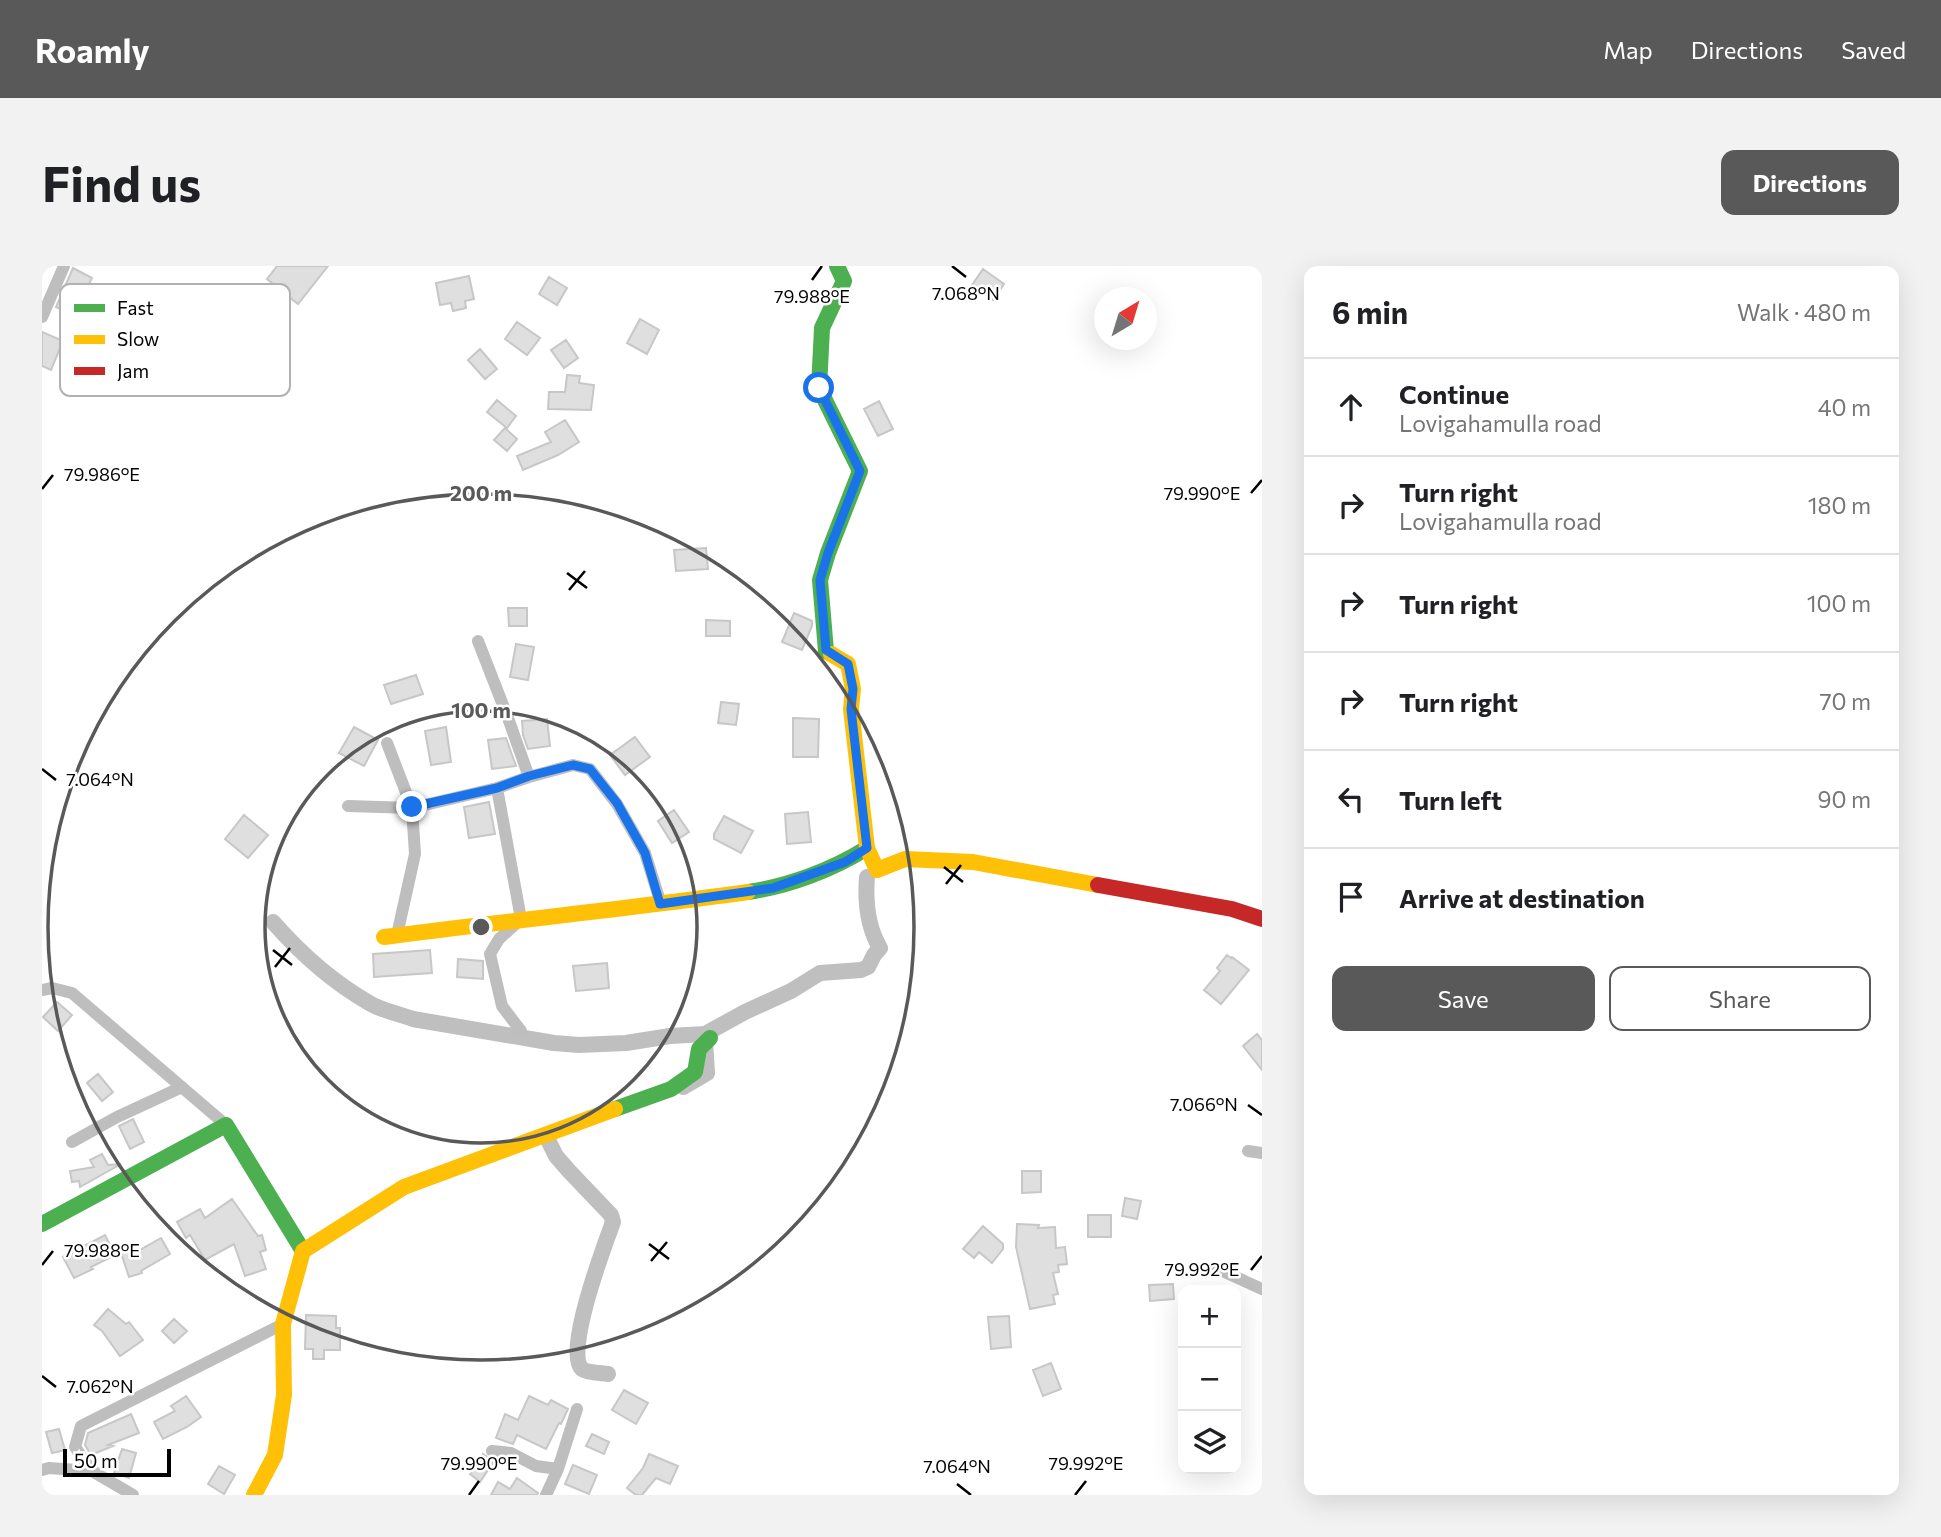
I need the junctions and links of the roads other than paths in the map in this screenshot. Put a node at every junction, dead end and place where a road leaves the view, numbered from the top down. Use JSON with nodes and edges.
{"nodes":[{"id":1,"x":64,"y":266,"type":"edge"},
{"id":2,"x":837,"y":266,"type":"edge"},
{"id":3,"x":42,"y":317,"type":"edge"},
{"id":4,"x":478,"y":641,"type":"dead end"},
{"id":5,"x":387,"y":743,"type":"dead end"},
{"id":6,"x":529,"y":776,"type":"junction"},
{"id":7,"x":497,"y":788,"type":"junction"},
{"id":8,"x":348,"y":806,"type":"dead end"},
{"id":9,"x":412,"y":807,"type":"junction"},
{"id":10,"x":867,"y":848,"type":"junction"},
{"id":11,"x":660,"y":904,"type":"junction"},
{"id":12,"x":521,"y":919,"type":"junction"},
{"id":13,"x":1262,"y":919,"type":"edge"},
{"id":14,"x":390,"y":936,"type":"joint"},
{"id":15,"x":42,"y":990,"type":"edge"},
{"id":16,"x":521,"y":1031,"type":"dead end"},
{"id":17,"x":705,"y":1043,"type":"dead end"},
{"id":18,"x":182,"y":1087,"type":"junction"},
{"id":19,"x":226,"y":1125,"type":"junction"},
{"id":20,"x":72,"y":1142,"type":"dead end"},
{"id":21,"x":1248,"y":1151,"type":"dead end"},
{"id":22,"x":1262,"y":1153,"type":"edge"},
{"id":23,"x":42,"y":1224,"type":"edge"},
{"id":24,"x":303,"y":1251,"type":"junction"},
{"id":25,"x":1216,"y":1268,"type":"dead end"},
{"id":26,"x":1262,"y":1289,"type":"edge"},
{"id":27,"x":283,"y":1324,"type":"junction"},
{"id":28,"x":577,"y":1409,"type":"dead end"},
{"id":29,"x":492,"y":1451,"type":"dead end"},
{"id":30,"x":558,"y":1469,"type":"junction"},
{"id":31,"x":42,"y":1470,"type":"edge"},
{"id":32,"x":92,"y":1471,"type":"junction"},
{"id":33,"x":133,"y":1495,"type":"edge"},
{"id":34,"x":254,"y":1495,"type":"edge"},
{"id":35,"x":547,"y":1495,"type":"edge"}],
"edges":[{"from":1,"to":3,"type":"street"},
{"from":2,"to":10,"type":"street"},
{"from":4,"to":6,"type":"street"},
{"from":5,"to":9,"type":"street"},
{"from":6,"to":7,"type":"street"},
{"from":6,"to":11,"type":"street"},
{"from":7,"to":9,"type":"street"},
{"from":7,"to":12,"type":"street"},
{"from":8,"to":9,"type":"street"},
{"from":9,"to":14,"type":"street"},
{"from":10,"to":11,"type":"street"},
{"from":10,"to":13,"type":"street"},
{"from":11,"to":12,"type":"street"},
{"from":12,"to":14,"type":"street"},
{"from":12,"to":16,"type":"street"},
{"from":15,"to":18,"type":"street"},
{"from":17,"to":24,"type":"street"},
{"from":18,"to":19,"type":"street"},
{"from":18,"to":20,"type":"street"},
{"from":19,"to":23,"type":"street"},
{"from":19,"to":24,"type":"street"},
{"from":21,"to":22,"type":"street"},
{"from":24,"to":27,"type":"street"},
{"from":25,"to":26,"type":"street"},
{"from":27,"to":32,"type":"street"},
{"from":27,"to":34,"type":"street"},
{"from":28,"to":30,"type":"street"},
{"from":29,"to":30,"type":"street"},
{"from":30,"to":35,"type":"street"},
{"from":31,"to":32,"type":"street"},
{"from":32,"to":33,"type":"street"}]}
